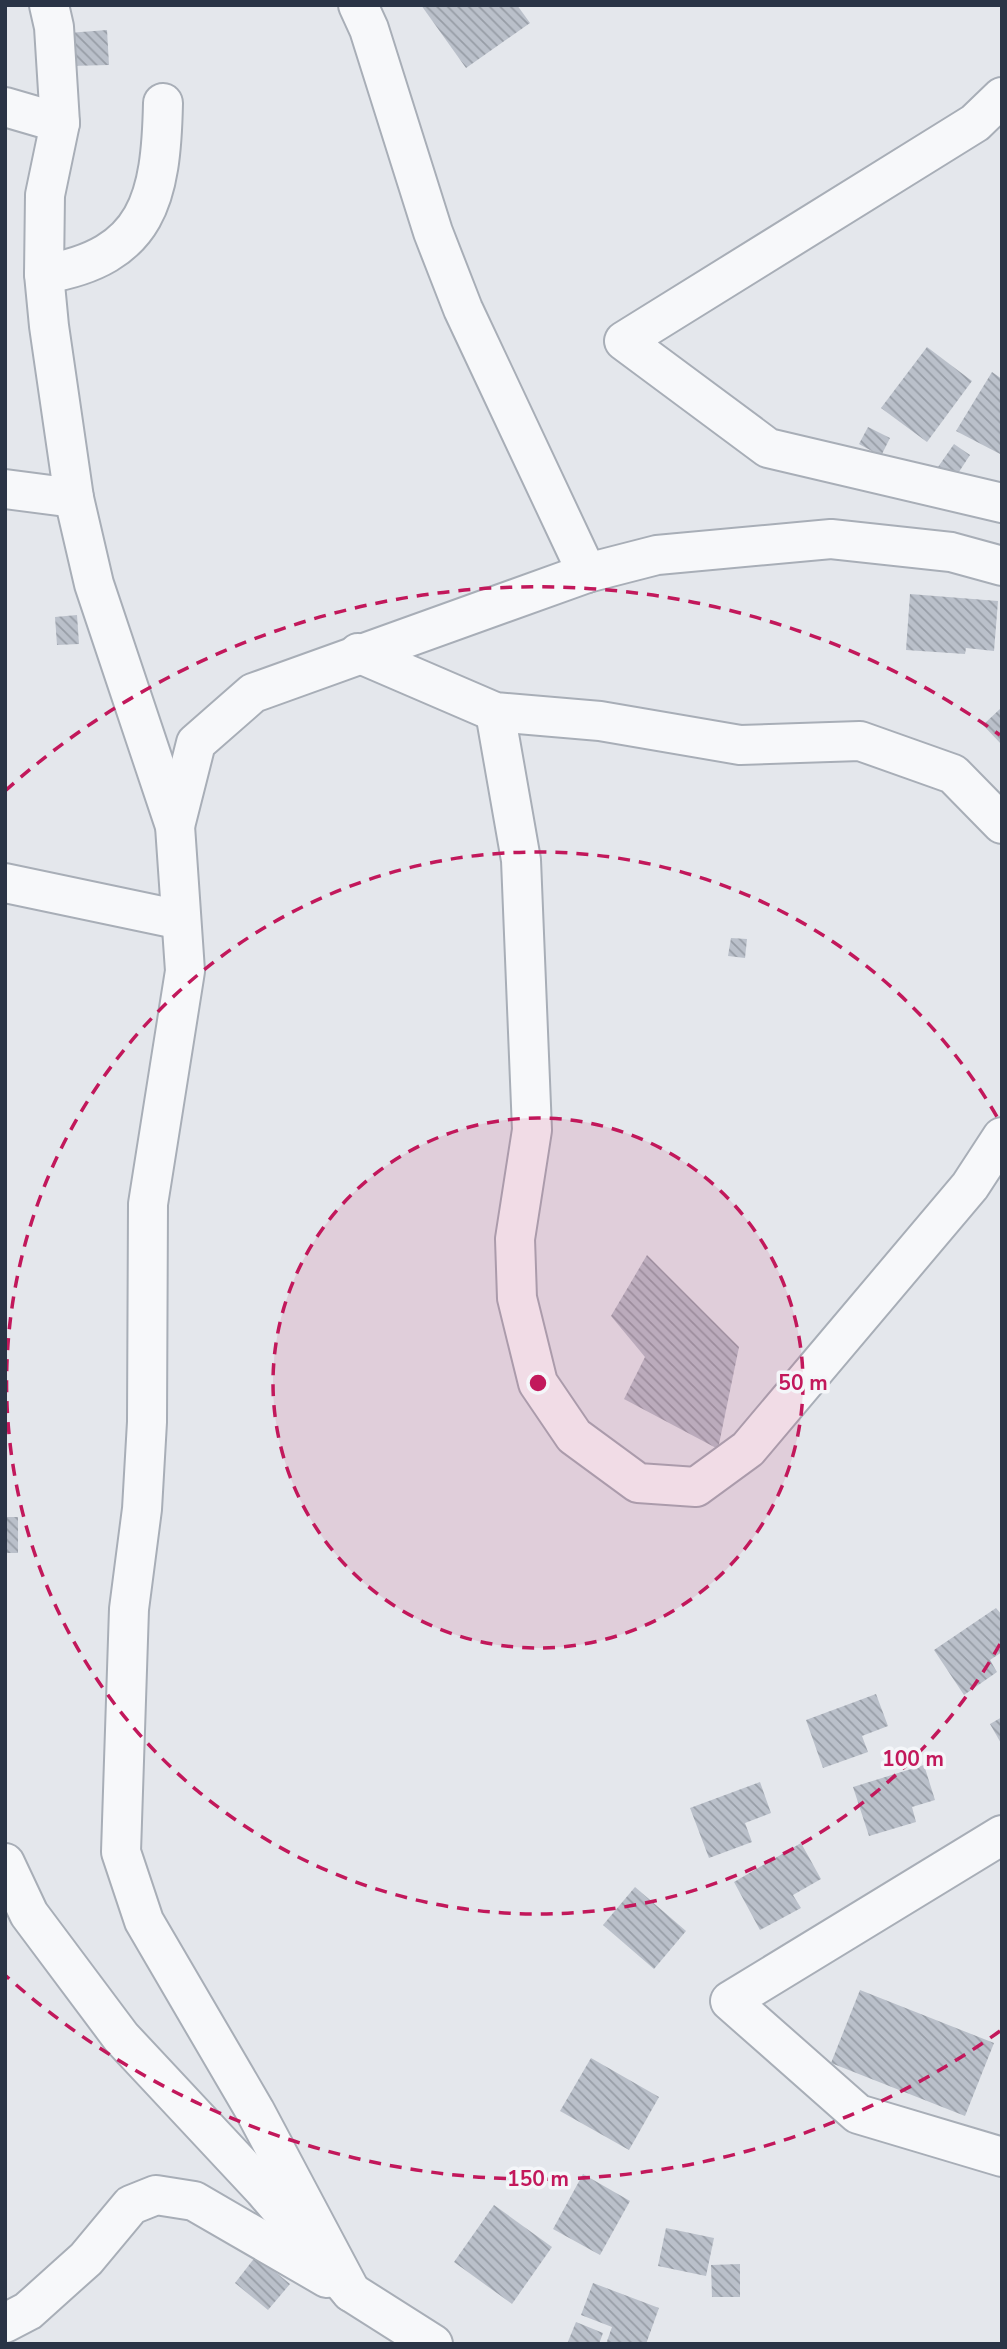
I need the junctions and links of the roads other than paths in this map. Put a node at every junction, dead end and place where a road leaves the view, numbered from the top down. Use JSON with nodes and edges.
{"nodes":[{"id":1,"x":49,"y":5,"type":"edge"},
{"id":2,"x":358,"y":5,"type":"edge"},
{"id":3,"x":1002,"y":97,"type":"edge"},
{"id":4,"x":163,"y":103,"type":"dead end"},
{"id":5,"x":5,"y":107,"type":"edge"},
{"id":6,"x":60,"y":122,"type":"junction"},
{"id":7,"x":44,"y":274,"type":"junction"},
{"id":8,"x":5,"y":489,"type":"edge"},
{"id":9,"x":74,"y":498,"type":"junction"},
{"id":10,"x":1002,"y":503,"type":"edge"},
{"id":11,"x":1002,"y":566,"type":"edge"},
{"id":12,"x":587,"y":573,"type":"junction"},
{"id":13,"x":358,"y":653,"type":"junction"},
{"id":14,"x":495,"y":712,"type":"junction"},
{"id":15,"x":1002,"y":824,"type":"edge"},
{"id":16,"x":175,"y":826,"type":"junction"},
{"id":17,"x":5,"y":883,"type":"edge"},
{"id":18,"x":181,"y":920,"type":"junction"},
{"id":19,"x":1002,"y":1137,"type":"edge"},
{"id":20,"x":1002,"y":1835,"type":"edge"},
{"id":21,"x":5,"y":1863,"type":"edge"},
{"id":22,"x":1002,"y":2157,"type":"edge"},
{"id":23,"x":351,"y":2292,"type":"junction"},
{"id":24,"x":5,"y":2323,"type":"edge"},
{"id":25,"x":433,"y":2344,"type":"edge"}],
"edges":[{"from":1,"to":6,"type":"street"},
{"from":2,"to":12,"type":"street"},
{"from":3,"to":10,"type":"street"},
{"from":4,"to":7,"type":"street"},
{"from":5,"to":6,"type":"street"},
{"from":6,"to":7,"type":"street"},
{"from":7,"to":9,"type":"street"},
{"from":8,"to":9,"type":"street"},
{"from":9,"to":16,"type":"street"},
{"from":11,"to":12,"type":"street"},
{"from":12,"to":13,"type":"street"},
{"from":13,"to":14,"type":"street"},
{"from":13,"to":16,"type":"street"},
{"from":14,"to":15,"type":"street"},
{"from":14,"to":19,"type":"street"},
{"from":16,"to":18,"type":"street"},
{"from":17,"to":18,"type":"street"},
{"from":18,"to":23,"type":"street"},
{"from":20,"to":22,"type":"street"},
{"from":21,"to":23,"type":"street"},
{"from":23,"to":24,"type":"street"},
{"from":23,"to":25,"type":"street"}]}
